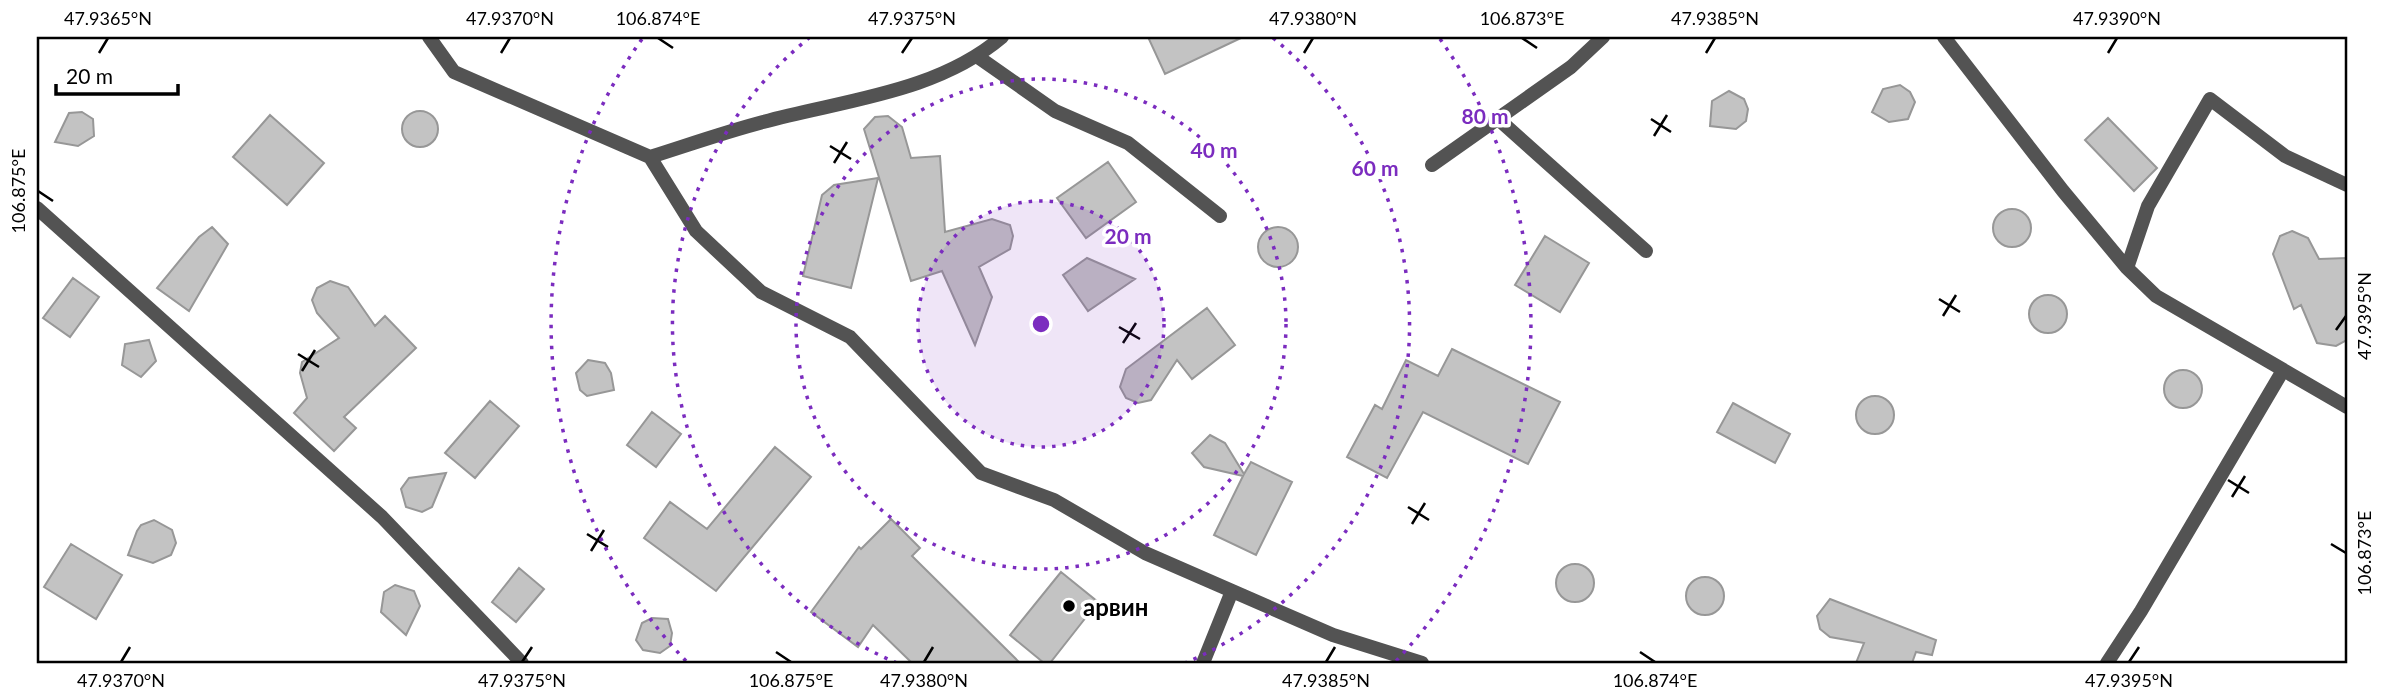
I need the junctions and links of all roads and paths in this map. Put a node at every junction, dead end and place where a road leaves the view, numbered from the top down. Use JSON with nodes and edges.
{"nodes":[{"id":1,"x":429,"y":37,"type":"edge"},
{"id":2,"x":1002,"y":37,"type":"edge"},
{"id":3,"x":1603,"y":37,"type":"edge"},
{"id":4,"x":1944,"y":37,"type":"edge"},
{"id":5,"x":978,"y":57,"type":"junction"},
{"id":6,"x":1496,"y":117,"type":"junction"},
{"id":7,"x":650,"y":157,"type":"junction"},
{"id":8,"x":1432,"y":165,"type":"dead end"},
{"id":9,"x":2347,"y":185,"type":"edge"},
{"id":10,"x":37,"y":208,"type":"edge"},
{"id":11,"x":1220,"y":216,"type":"dead end"},
{"id":12,"x":1646,"y":251,"type":"dead end"},
{"id":13,"x":2127,"y":268,"type":"junction"},
{"id":14,"x":2282,"y":372,"type":"junction"},
{"id":15,"x":2347,"y":407,"type":"edge"},
{"id":16,"x":1232,"y":591,"type":"junction"},
{"id":17,"x":522,"y":663,"type":"edge"},
{"id":18,"x":1203,"y":663,"type":"edge"},
{"id":19,"x":1422,"y":663,"type":"edge"},
{"id":20,"x":2107,"y":663,"type":"edge"}],
"edges":[{"from":1,"to":7,"type":"street"},
{"from":2,"to":5,"type":"street"},
{"from":3,"to":6,"type":"street"},
{"from":4,"to":13,"type":"street"},
{"from":5,"to":7,"type":"street"},
{"from":5,"to":11,"type":"street"},
{"from":6,"to":8,"type":"street"},
{"from":6,"to":12,"type":"street"},
{"from":7,"to":16,"type":"street"},
{"from":9,"to":13,"type":"street"},
{"from":10,"to":17,"type":"street"},
{"from":13,"to":14,"type":"street"},
{"from":14,"to":15,"type":"street"},
{"from":14,"to":20,"type":"street"},
{"from":16,"to":18,"type":"street"},
{"from":16,"to":19,"type":"street"}]}
